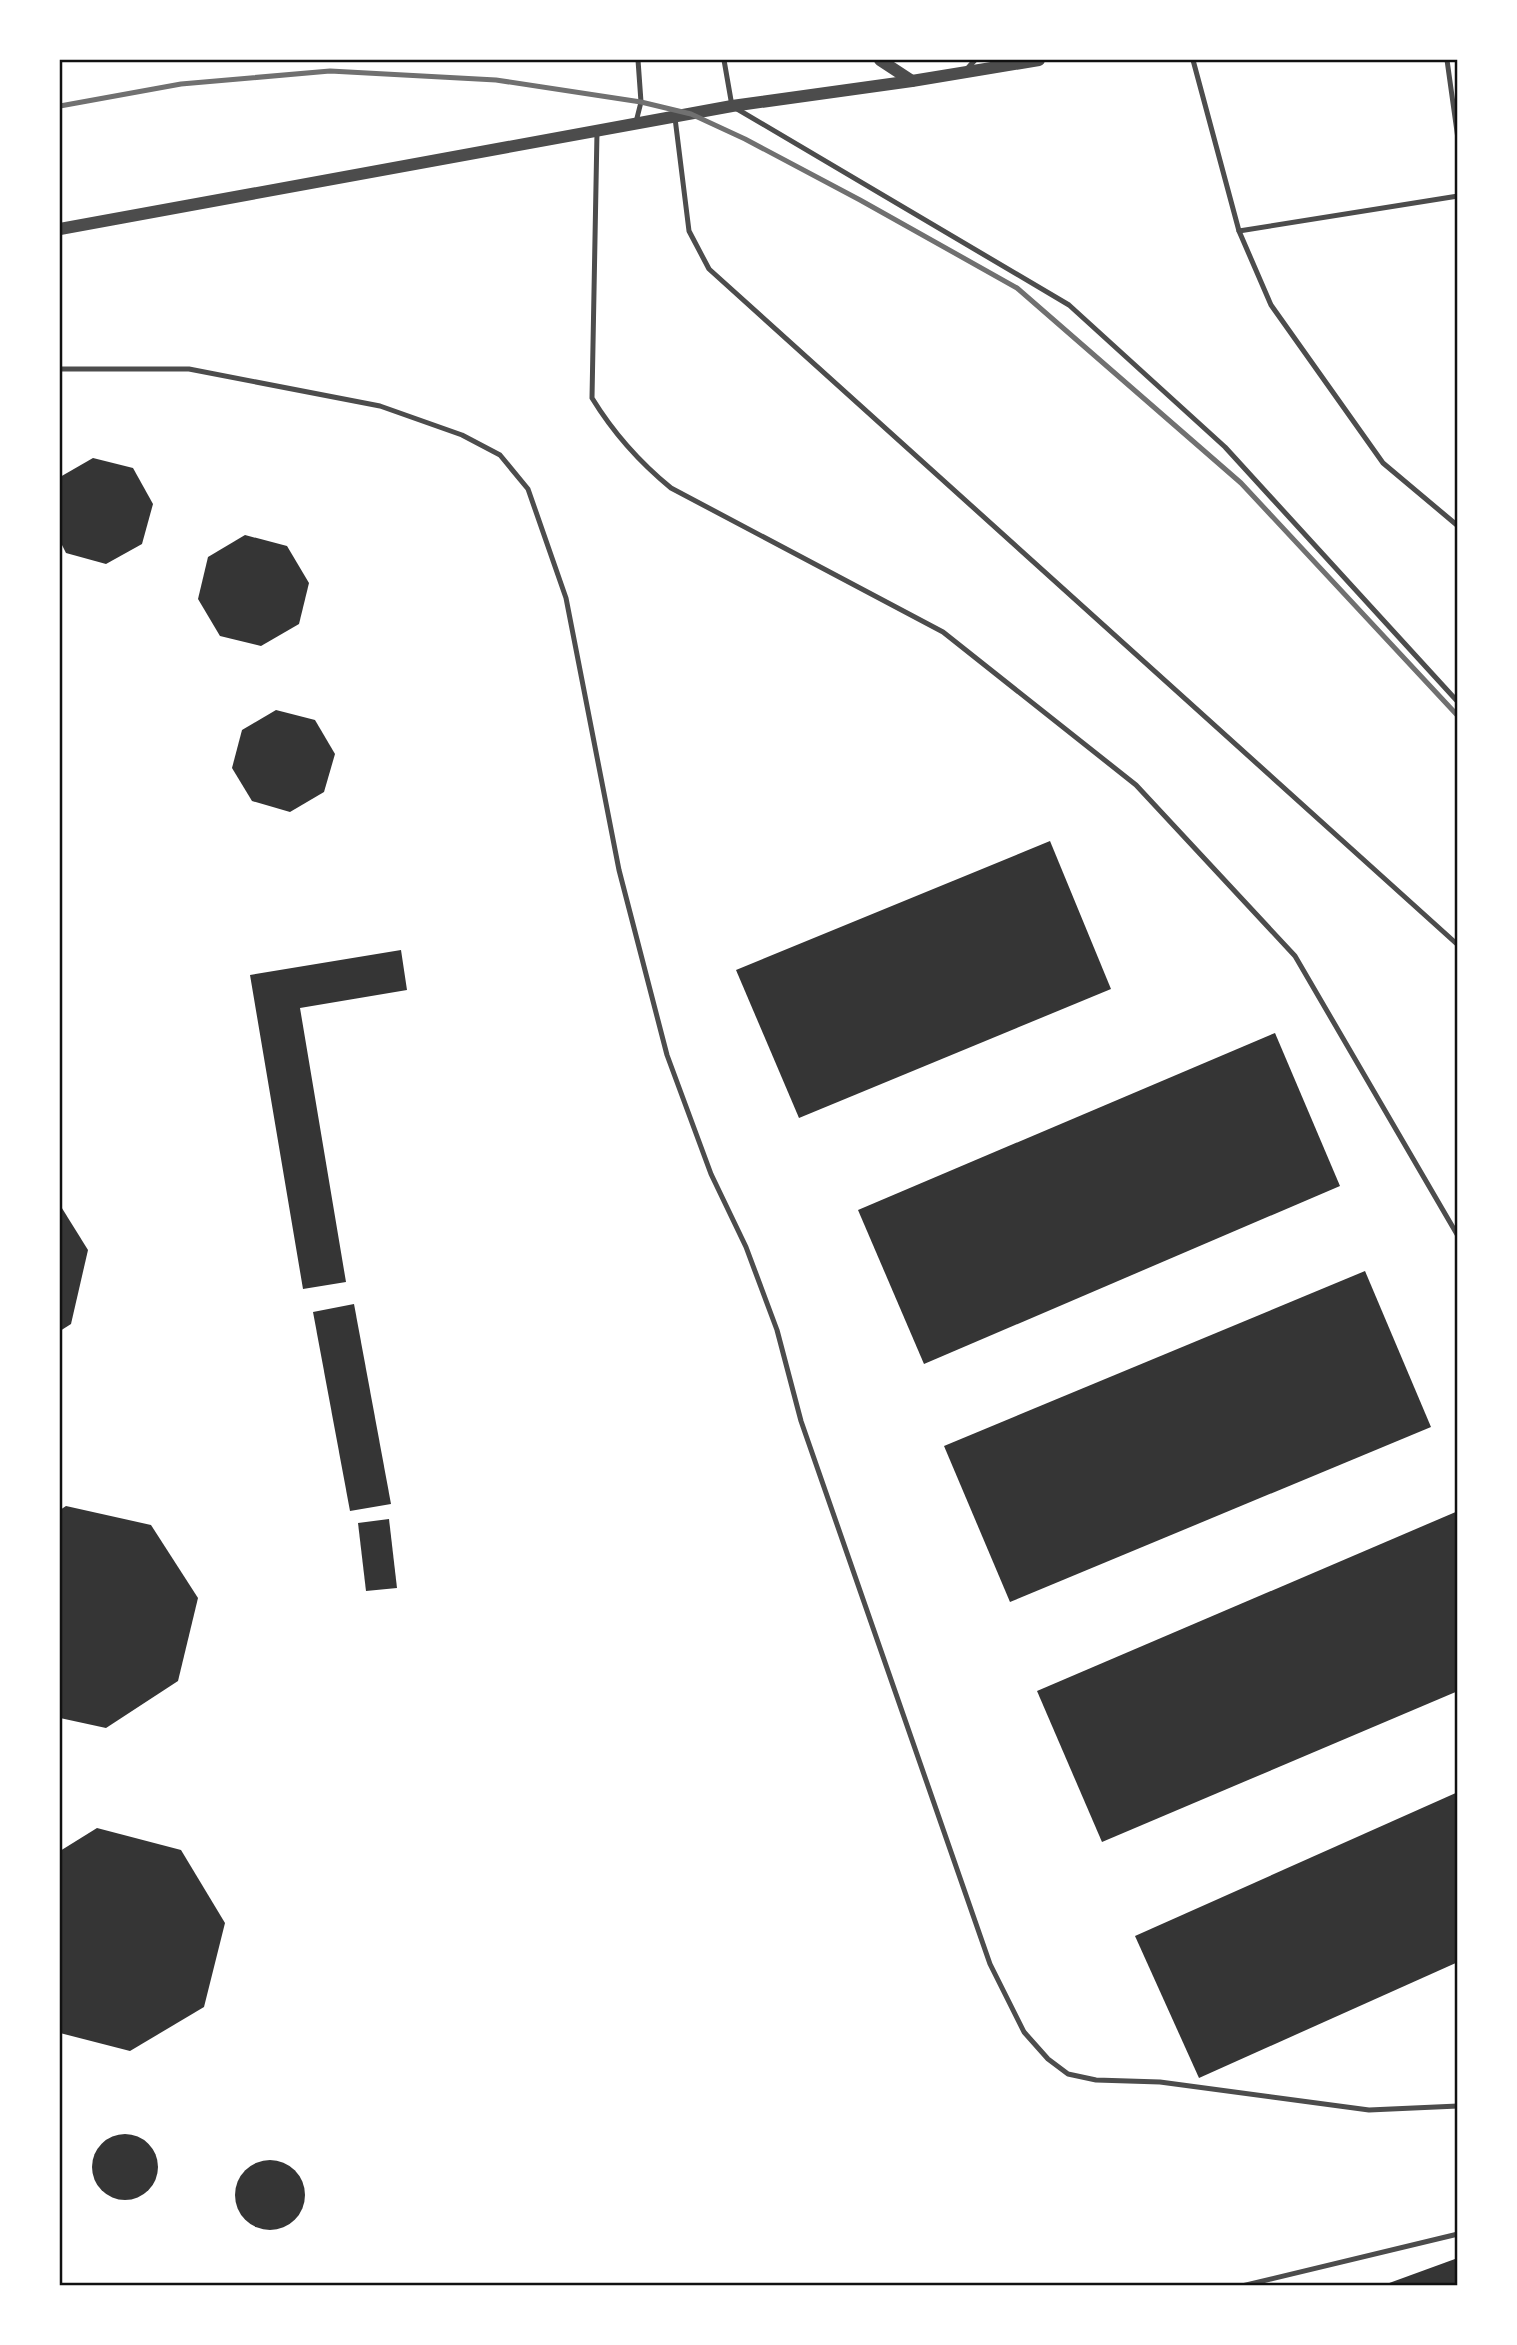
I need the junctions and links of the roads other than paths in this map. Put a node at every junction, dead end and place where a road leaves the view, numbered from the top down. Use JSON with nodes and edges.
{"nodes":[{"id":1,"x":639,"y":60,"type":"edge"},
{"id":2,"x":724,"y":60,"type":"edge"},
{"id":3,"x":880,"y":60,"type":"edge"},
{"id":4,"x":975,"y":60,"type":"edge"},
{"id":5,"x":1039,"y":60,"type":"edge"},
{"id":6,"x":1193,"y":60,"type":"edge"},
{"id":7,"x":1447,"y":60,"type":"edge"},
{"id":8,"x":964,"y":72,"type":"junction"},
{"id":9,"x":912,"y":81,"type":"junction"},
{"id":10,"x":732,"y":106,"type":"junction"},
{"id":11,"x":675,"y":117,"type":"junction"},
{"id":12,"x":635,"y":126,"type":"junction"},
{"id":13,"x":597,"y":131,"type":"junction"},
{"id":14,"x":1458,"y":139,"type":"edge"},
{"id":15,"x":1458,"y":196,"type":"edge"},
{"id":16,"x":60,"y":229,"type":"edge"},
{"id":17,"x":1239,"y":231,"type":"junction"},
{"id":18,"x":60,"y":369,"type":"edge"},
{"id":19,"x":1458,"y":526,"type":"edge"},
{"id":20,"x":1458,"y":702,"type":"edge"},
{"id":21,"x":1458,"y":945,"type":"edge"},
{"id":22,"x":1458,"y":1236,"type":"edge"},
{"id":23,"x":1458,"y":2106,"type":"edge"},
{"id":24,"x":1458,"y":2234,"type":"edge"},
{"id":25,"x":1242,"y":2286,"type":"edge"}],
"edges":[{"from":1,"to":12,"type":"lane"},
{"from":2,"to":10,"type":"lane"},
{"from":3,"to":9,"type":"street"},
{"from":4,"to":8,"type":"lane"},
{"from":5,"to":8,"type":"street"},
{"from":6,"to":17,"type":"lane"},
{"from":7,"to":14,"type":"lane"},
{"from":8,"to":9,"type":"street"},
{"from":9,"to":10,"type":"street"},
{"from":10,"to":11,"type":"street"},
{"from":10,"to":20,"type":"lane"},
{"from":11,"to":12,"type":"street"},
{"from":11,"to":21,"type":"lane"},
{"from":12,"to":13,"type":"street"},
{"from":13,"to":16,"type":"street"},
{"from":13,"to":22,"type":"lane"},
{"from":15,"to":17,"type":"lane"},
{"from":17,"to":19,"type":"lane"},
{"from":18,"to":23,"type":"lane"},
{"from":24,"to":25,"type":"lane"}]}
